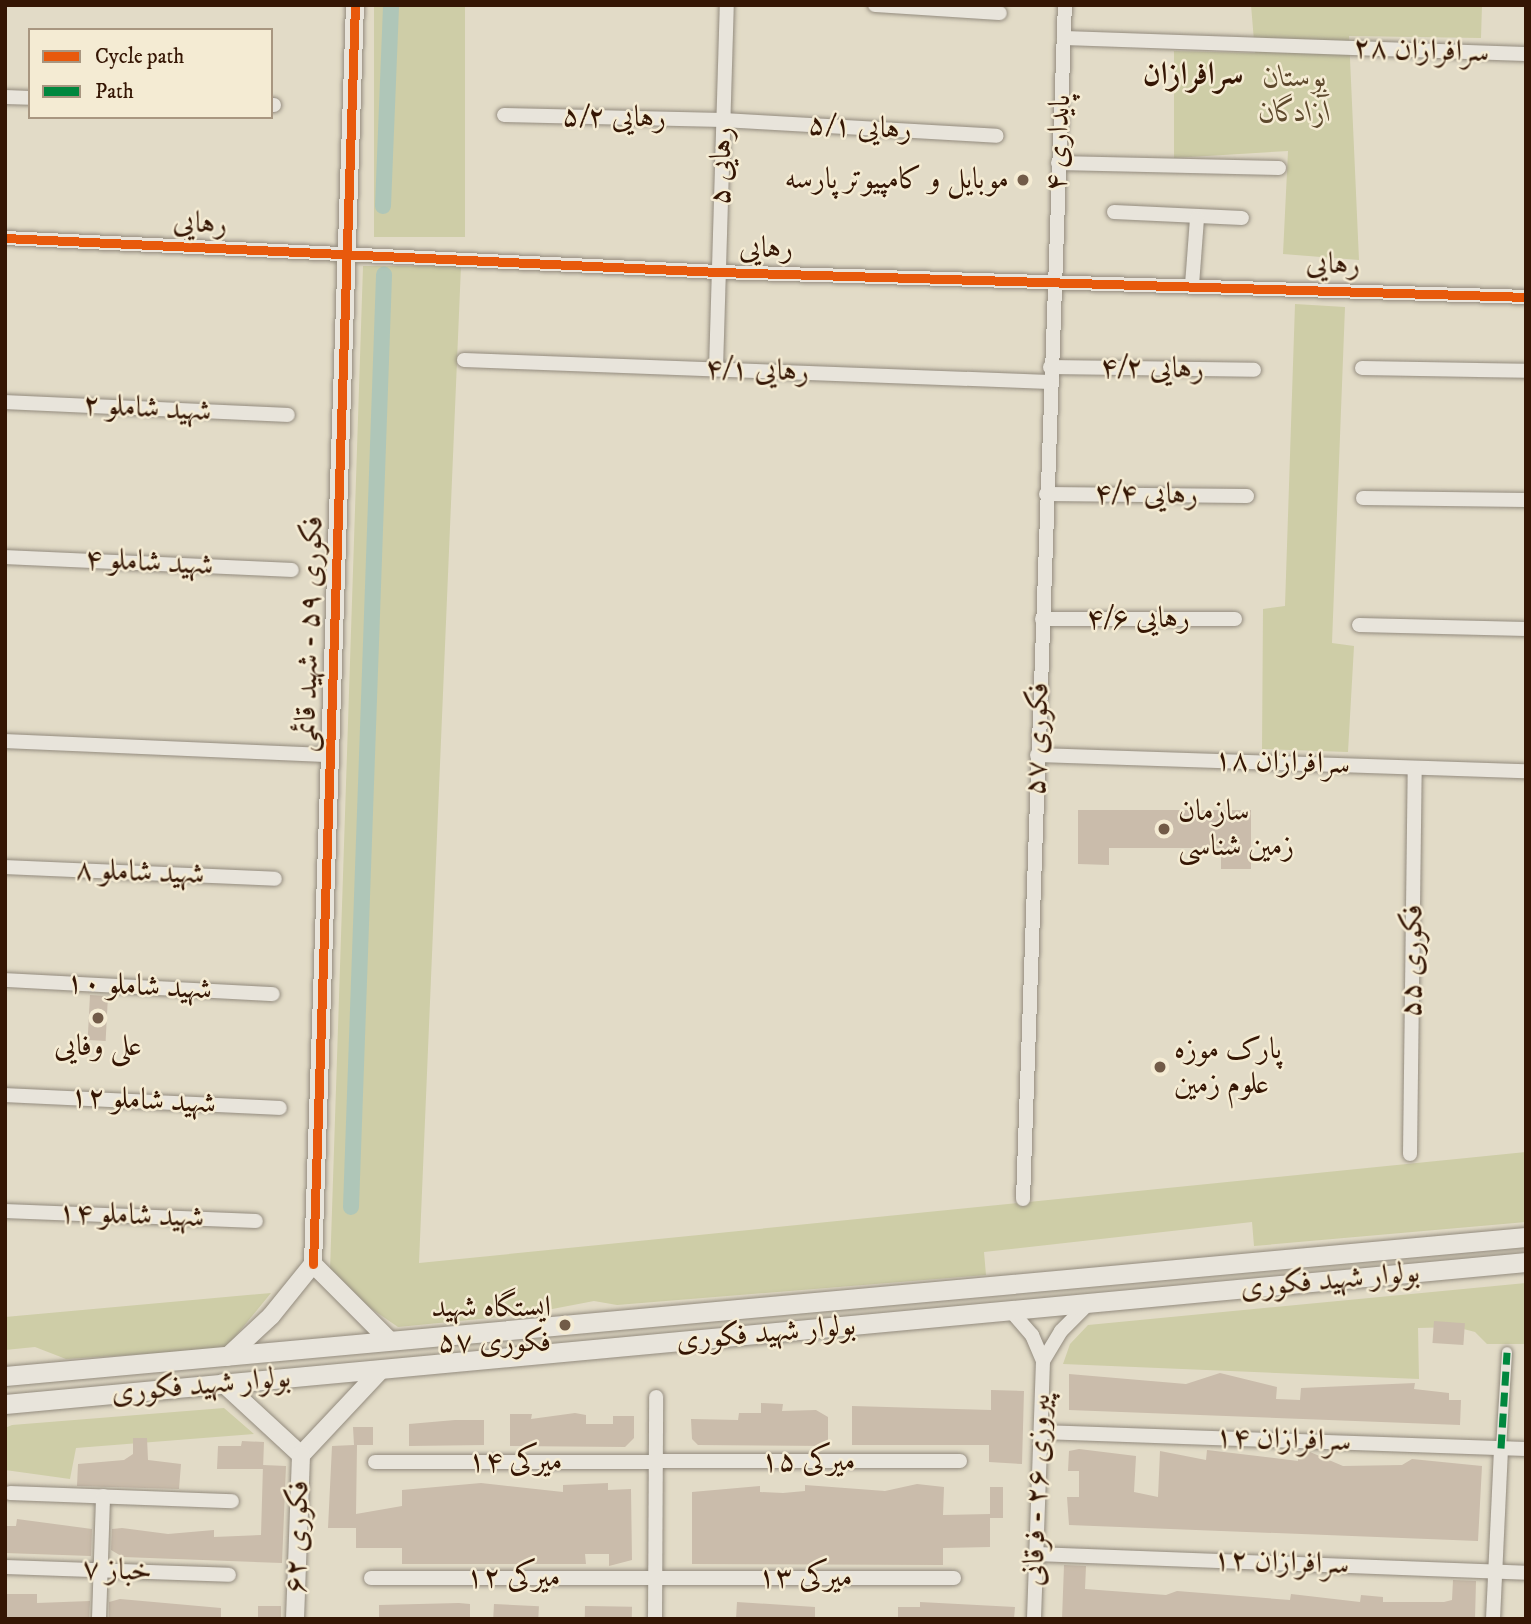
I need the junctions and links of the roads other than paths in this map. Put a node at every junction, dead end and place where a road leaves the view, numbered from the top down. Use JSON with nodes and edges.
{"nodes":[{"id":1,"x":355,"y":5,"type":"edge"},
{"id":2,"x":727,"y":5,"type":"edge"},
{"id":3,"x":875,"y":5,"type":"edge"},
{"id":4,"x":1065,"y":5,"type":"edge"},
{"id":5,"x":1000,"y":13,"type":"dead end"},
{"id":6,"x":1064,"y":38,"type":"junction"},
{"id":7,"x":1526,"y":54,"type":"edge"},
{"id":8,"x":5,"y":97,"type":"edge"},
{"id":9,"x":28,"y":98,"type":"edge"},
{"id":10,"x":504,"y":115,"type":"dead end"},
{"id":11,"x":723,"y":120,"type":"junction"},
{"id":12,"x":997,"y":136,"type":"dead end"},
{"id":13,"x":1058,"y":163,"type":"junction"},
{"id":14,"x":1279,"y":168,"type":"dead end"},
{"id":15,"x":1114,"y":212,"type":"dead end"},
{"id":16,"x":1197,"y":218,"type":"junction"},
{"id":17,"x":1242,"y":218,"type":"dead end"},
{"id":18,"x":5,"y":238,"type":"edge"},
{"id":19,"x":347,"y":257,"type":"junction"},
{"id":20,"x":719,"y":272,"type":"junction"},
{"id":21,"x":1053,"y":280,"type":"junction"},
{"id":22,"x":1192,"y":285,"type":"junction"},
{"id":23,"x":1526,"y":297,"type":"edge"},
{"id":24,"x":464,"y":360,"type":"dead end"},
{"id":25,"x":1362,"y":368,"type":"dead end"},
{"id":26,"x":716,"y":369,"type":"junction"},
{"id":27,"x":1254,"y":370,"type":"dead end"},
{"id":28,"x":1526,"y":371,"type":"edge"},
{"id":29,"x":1050,"y":375,"type":"junction"},
{"id":30,"x":5,"y":402,"type":"edge"},
{"id":31,"x":288,"y":415,"type":"dead end"},
{"id":32,"x":1046,"y":494,"type":"junction"},
{"id":33,"x":1247,"y":496,"type":"dead end"},
{"id":34,"x":1363,"y":498,"type":"dead end"},
{"id":35,"x":1526,"y":500,"type":"edge"},
{"id":36,"x":5,"y":557,"type":"edge"},
{"id":37,"x":292,"y":570,"type":"dead end"},
{"id":38,"x":1042,"y":619,"type":"junction"},
{"id":39,"x":1235,"y":619,"type":"dead end"},
{"id":40,"x":1359,"y":625,"type":"dead end"},
{"id":41,"x":1526,"y":629,"type":"edge"},
{"id":42,"x":5,"y":741,"type":"edge"},
{"id":43,"x":330,"y":755,"type":"junction"},
{"id":44,"x":1037,"y":755,"type":"junction"},
{"id":45,"x":1415,"y":768,"type":"junction"},
{"id":46,"x":1526,"y":771,"type":"edge"},
{"id":47,"x":5,"y":867,"type":"edge"},
{"id":48,"x":275,"y":879,"type":"dead end"},
{"id":49,"x":5,"y":980,"type":"edge"},
{"id":50,"x":273,"y":994,"type":"dead end"},
{"id":51,"x":5,"y":1095,"type":"edge"},
{"id":52,"x":280,"y":1108,"type":"dead end"},
{"id":53,"x":1410,"y":1154,"type":"dead end"},
{"id":54,"x":1023,"y":1199,"type":"dead end"},
{"id":55,"x":5,"y":1211,"type":"edge"},
{"id":56,"x":256,"y":1221,"type":"dead end"},
{"id":57,"x":1526,"y":1237,"type":"edge"},
{"id":58,"x":1526,"y":1262,"type":"edge"},
{"id":59,"x":313,"y":1264,"type":"junction"},
{"id":60,"x":1088,"y":1304,"type":"junction"},
{"id":61,"x":1011,"y":1311,"type":"junction"},
{"id":62,"x":390,"y":1340,"type":"junction"},
{"id":63,"x":1507,"y":1352,"type":"dead end"},
{"id":64,"x":227,"y":1357,"type":"junction"},
{"id":65,"x":1043,"y":1362,"type":"junction"},
{"id":66,"x":380,"y":1371,"type":"junction"},
{"id":67,"x":5,"y":1376,"type":"edge"},
{"id":68,"x":223,"y":1383,"type":"junction"},
{"id":69,"x":656,"y":1397,"type":"dead end"},
{"id":70,"x":5,"y":1404,"type":"edge"},
{"id":71,"x":1041,"y":1432,"type":"junction"},
{"id":72,"x":1501,"y":1448,"type":"junction"},
{"id":73,"x":1526,"y":1449,"type":"edge"},
{"id":74,"x":300,"y":1455,"type":"junction"},
{"id":75,"x":960,"y":1461,"type":"dead end"},
{"id":76,"x":375,"y":1462,"type":"dead end"},
{"id":77,"x":655,"y":1462,"type":"junction"},
{"id":78,"x":10,"y":1493,"type":"dead end"},
{"id":79,"x":103,"y":1496,"type":"junction"},
{"id":80,"x":232,"y":1501,"type":"dead end"},
{"id":81,"x":1036,"y":1554,"type":"junction"},
{"id":82,"x":5,"y":1567,"type":"edge"},
{"id":83,"x":101,"y":1571,"type":"junction"},
{"id":84,"x":1495,"y":1572,"type":"junction"},
{"id":85,"x":1526,"y":1573,"type":"edge"},
{"id":86,"x":229,"y":1575,"type":"dead end"},
{"id":87,"x":954,"y":1577,"type":"dead end"},
{"id":88,"x":372,"y":1578,"type":"dead end"},
{"id":89,"x":655,"y":1578,"type":"junction"},
{"id":90,"x":99,"y":1619,"type":"edge"},
{"id":91,"x":295,"y":1619,"type":"edge"},
{"id":92,"x":655,"y":1619,"type":"edge"},
{"id":93,"x":1034,"y":1619,"type":"edge"},
{"id":94,"x":1493,"y":1619,"type":"edge"}],
"edges":[{"from":1,"to":19,"type":"street","name":"فکوری ۵۹ - شهید قائمی"},
{"from":2,"to":11,"type":"street","name":"رهایی ۵"},
{"from":3,"to":5,"type":"street"},
{"from":4,"to":6,"type":"street","name":"پایداری ۴"},
{"from":6,"to":7,"type":"street","name":"سرافرازان ۲۸"},
{"from":6,"to":13,"type":"street","name":"پایداری ۴"},
{"from":8,"to":9,"type":"street"},
{"from":10,"to":11,"type":"street","name":"رهایی ۵/۲"},
{"from":11,"to":12,"type":"street","name":"رهایی ۵/۱"},
{"from":11,"to":20,"type":"street","name":"رهایی ۵"},
{"from":13,"to":14,"type":"street"},
{"from":13,"to":21,"type":"street","name":"پایداری ۴"},
{"from":15,"to":16,"type":"street"},
{"from":16,"to":17,"type":"street"},
{"from":16,"to":22,"type":"street"},
{"from":18,"to":19,"type":"street","name":"رهایی"},
{"from":19,"to":20,"type":"street","name":"رهایی"},
{"from":19,"to":43,"type":"street","name":"فکوری ۵۹ - شهید قائمی"},
{"from":20,"to":21,"type":"street","name":"رهایی"},
{"from":20,"to":26,"type":"street","name":"رهایی ۵"},
{"from":21,"to":22,"type":"street","name":"رهایی"},
{"from":21,"to":29,"type":"street","name":"فکوری ۵۷"},
{"from":22,"to":23,"type":"street","name":"رهایی"},
{"from":24,"to":26,"type":"street","name":"رهایی ۴/۱"},
{"from":25,"to":28,"type":"street"},
{"from":26,"to":29,"type":"street","name":"رهایی ۴/۱"},
{"from":27,"to":29,"type":"street","name":"رهایی ۴/۲"},
{"from":29,"to":32,"type":"street","name":"فکوری ۵۷"},
{"from":30,"to":31,"type":"street","name":"شهید شاملو ۲"},
{"from":32,"to":33,"type":"street","name":"رهایی ۴/۴"},
{"from":32,"to":38,"type":"street","name":"فکوری ۵۷"},
{"from":34,"to":35,"type":"street"},
{"from":36,"to":37,"type":"street","name":"شهید شاملو ۴"},
{"from":38,"to":39,"type":"street","name":"رهایی ۴/۶"},
{"from":38,"to":44,"type":"street","name":"فکوری ۵۷"},
{"from":40,"to":41,"type":"street"},
{"from":42,"to":43,"type":"street"},
{"from":43,"to":59,"type":"street","name":"فکوری ۵۹ - شهید قائمی"},
{"from":44,"to":45,"type":"street","name":"سرافرازان ۱۸"},
{"from":44,"to":54,"type":"street","name":"فکوری ۵۷"},
{"from":45,"to":46,"type":"street","name":"سرافرازان ۱۸"},
{"from":45,"to":53,"type":"street","name":"فکوری ۵۵"},
{"from":47,"to":48,"type":"street","name":"شهید شاملو ۸"},
{"from":49,"to":50,"type":"street","name":"شهید شاملو ۱۰"},
{"from":51,"to":52,"type":"street","name":"شهید شاملو ۱۲"},
{"from":55,"to":56,"type":"street","name":"شهید شاملو ۱۴"},
{"from":57,"to":62,"type":"main road","name":"بولوار شهید فکوری"},
{"from":58,"to":60,"type":"main road","name":"بولوار شهید فکوری"},
{"from":59,"to":62,"type":"street"},
{"from":59,"to":64,"type":"street"},
{"from":60,"to":61,"type":"main road","name":"بولوار شهید فکوری"},
{"from":60,"to":65,"type":"street"},
{"from":61,"to":65,"type":"street"},
{"from":61,"to":66,"type":"main road","name":"بولوار شهید فکوری"},
{"from":62,"to":64,"type":"main road","name":"بولوار شهید فکوری"},
{"from":63,"to":72,"type":"street"},
{"from":64,"to":67,"type":"main road","name":"بولوار شهید فکوری"},
{"from":65,"to":71,"type":"street","name":"پیروزی ۲۶ - فرقانی"},
{"from":66,"to":68,"type":"main road","name":"بولوار شهید فکوری"},
{"from":66,"to":74,"type":"street"},
{"from":68,"to":70,"type":"main road","name":"بولوار شهید فکوری"},
{"from":68,"to":74,"type":"street"},
{"from":69,"to":77,"type":"street"},
{"from":71,"to":72,"type":"street","name":"سرافرازان ۱۴"},
{"from":71,"to":81,"type":"street","name":"پیروزی ۲۶ - فرقانی"},
{"from":72,"to":73,"type":"street","name":"سرافرازان ۱۴"},
{"from":72,"to":84,"type":"street"},
{"from":74,"to":91,"type":"street","name":"فکوری ۶۲"},
{"from":75,"to":77,"type":"street","name":"میرکی ۱۵"},
{"from":76,"to":77,"type":"street","name":"میرکی ۱۴"},
{"from":77,"to":89,"type":"street"},
{"from":78,"to":79,"type":"street"},
{"from":79,"to":80,"type":"street"},
{"from":79,"to":83,"type":"street"},
{"from":81,"to":84,"type":"street","name":"سرافرازان ۱۲"},
{"from":81,"to":93,"type":"street","name":"پیروزی ۲۶ - فرقانی"},
{"from":82,"to":83,"type":"street","name":"خباز ۷"},
{"from":83,"to":86,"type":"street","name":"خباز ۷"},
{"from":83,"to":90,"type":"street"},
{"from":84,"to":85,"type":"street","name":"سرافرازان ۱۲"},
{"from":84,"to":94,"type":"street"},
{"from":87,"to":89,"type":"street","name":"میرکی ۱۳"},
{"from":88,"to":89,"type":"street","name":"میرکی ۱۲"},
{"from":89,"to":92,"type":"street"}]}
